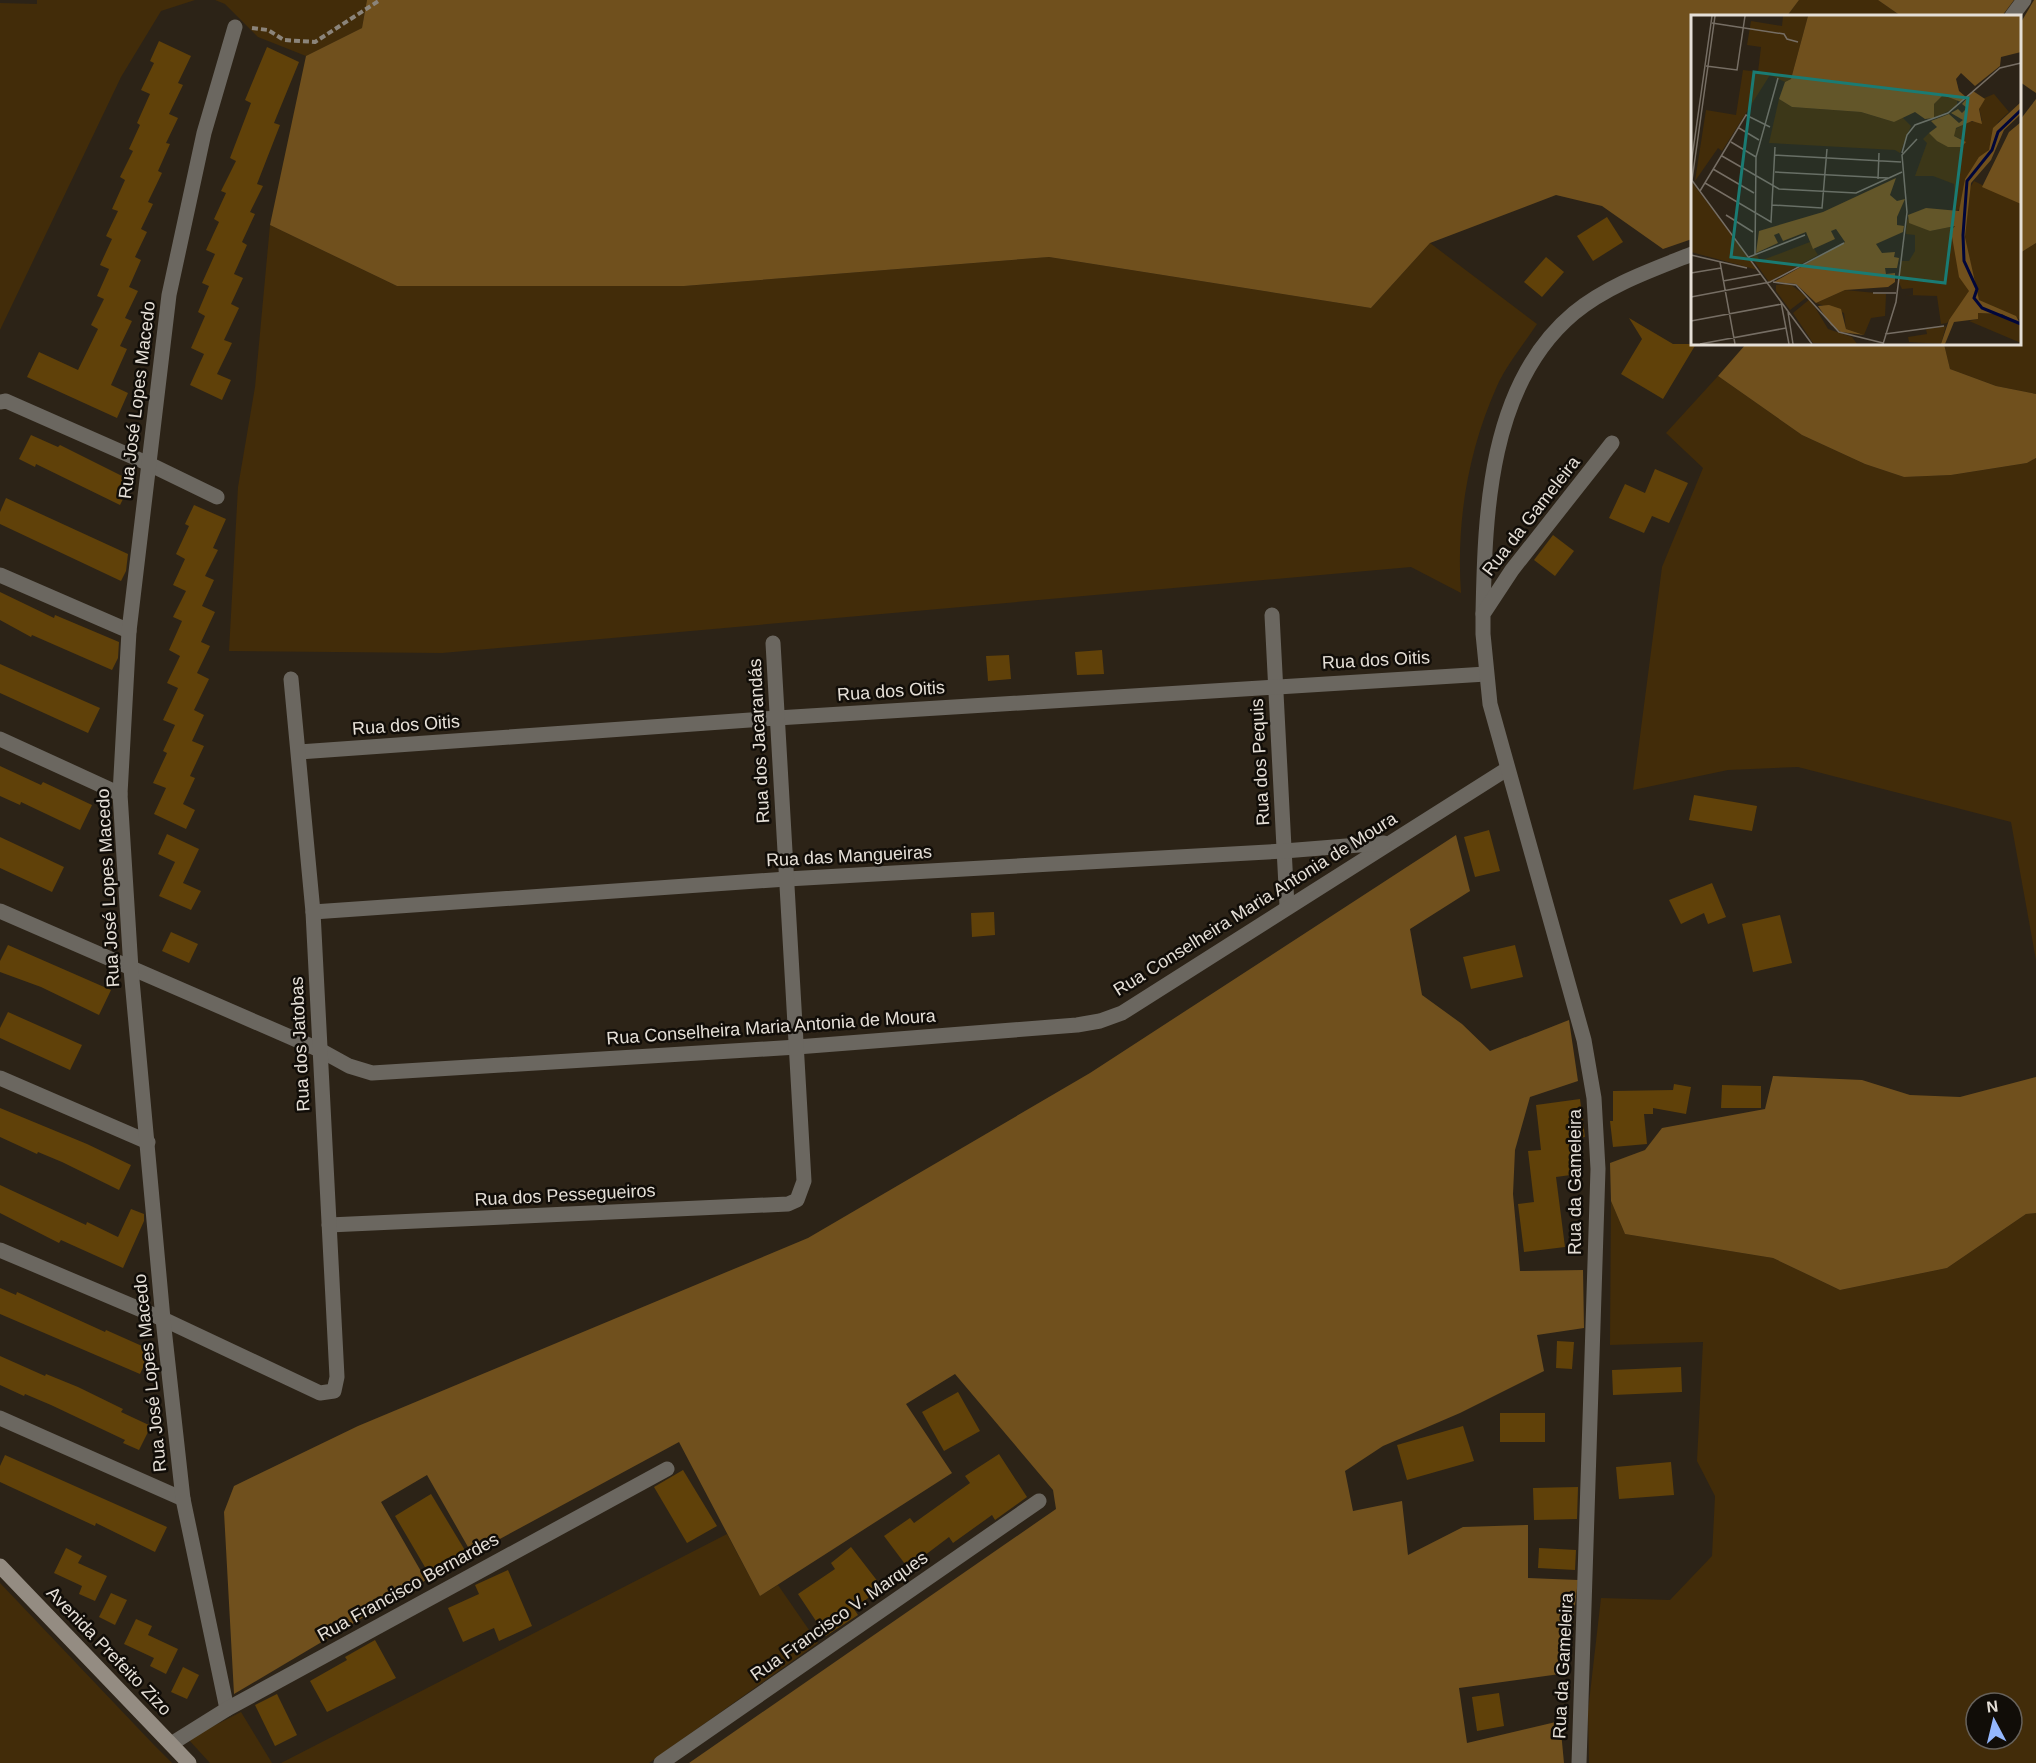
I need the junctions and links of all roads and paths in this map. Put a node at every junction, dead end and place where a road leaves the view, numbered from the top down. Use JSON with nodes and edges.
{"nodes":[{"id":1,"x":380,"y":0,"type":"edge"},
{"id":2,"x":2024,"y":0,"type":"edge"},
{"id":3,"x":2013,"y":15,"type":"edge"},
{"id":4,"x":235,"y":27,"type":"joint"},
{"id":5,"x":1691,"y":254,"type":"edge"},
{"id":6,"x":3,"y":401,"type":"edge"},
{"id":7,"x":1612,"y":443,"type":"dead end"},
{"id":8,"x":149,"y":464,"type":"junction"},
{"id":9,"x":217,"y":497,"type":"dead end"},
{"id":10,"x":0,"y":575,"type":"edge"},
{"id":11,"x":1483,"y":614,"type":"junction"},
{"id":12,"x":1272,"y":615,"type":"dead end"},
{"id":13,"x":129,"y":631,"type":"junction"},
{"id":14,"x":773,"y":643,"type":"dead end"},
{"id":15,"x":1486,"y":674,"type":"junction"},
{"id":16,"x":291,"y":679,"type":"dead end"},
{"id":17,"x":1276,"y":685,"type":"junction"},
{"id":18,"x":777,"y":718,"type":"junction"},
{"id":19,"x":0,"y":739,"type":"edge"},
{"id":20,"x":299,"y":752,"type":"junction"},
{"id":21,"x":1507,"y":769,"type":"junction"},
{"id":22,"x":120,"y":794,"type":"junction"},
{"id":23,"x":1389,"y":843,"type":"junction"},
{"id":24,"x":1284,"y":852,"type":"junction"},
{"id":25,"x":787,"y":879,"type":"junction"},
{"id":26,"x":1287,"y":906,"type":"junction"},
{"id":27,"x":0,"y":911,"type":"edge"},
{"id":28,"x":313,"y":912,"type":"junction"},
{"id":29,"x":132,"y":969,"type":"junction"},
{"id":30,"x":797,"y":1047,"type":"junction"},
{"id":31,"x":320,"y":1050,"type":"junction"},
{"id":32,"x":0,"y":1078,"type":"edge"},
{"id":33,"x":148,"y":1142,"type":"junction"},
{"id":34,"x":801,"y":1196,"type":"joint"},
{"id":35,"x":329,"y":1225,"type":"junction"},
{"id":36,"x":0,"y":1250,"type":"edge"},
{"id":37,"x":163,"y":1319,"type":"junction"},
{"id":38,"x":0,"y":1418,"type":"edge"},
{"id":39,"x":667,"y":1469,"type":"dead end"},
{"id":40,"x":183,"y":1499,"type":"junction"},
{"id":41,"x":1039,"y":1501,"type":"dead end"},
{"id":42,"x":0,"y":1566,"type":"edge"},
{"id":43,"x":226,"y":1708,"type":"junction"},
{"id":44,"x":171,"y":1744,"type":"junction"},
{"id":45,"x":189,"y":1763,"type":"edge"},
{"id":46,"x":661,"y":1763,"type":"edge"},
{"id":47,"x":1579,"y":1763,"type":"edge"}],
"edges":[{"from":1,"to":4,"type":"path"},
{"from":2,"to":3,"type":"street"},
{"from":4,"to":8,"type":"street","name":"Rua José Lopes Macedo"},
{"from":5,"to":11,"type":"street","name":"Rua da Gameleira"},
{"from":6,"to":8,"type":"street"},
{"from":7,"to":11,"type":"street","name":"Rua da Gameleira"},
{"from":8,"to":9,"type":"street"},
{"from":8,"to":13,"type":"street","name":"Rua José Lopes Macedo"},
{"from":10,"to":13,"type":"street"},
{"from":11,"to":15,"type":"street","name":"Rua da Gameleira"},
{"from":12,"to":17,"type":"street","name":"Rua dos Pequis"},
{"from":13,"to":22,"type":"street","name":"Rua José Lopes Macedo"},
{"from":14,"to":18,"type":"street","name":"Rua dos Jacarandás"},
{"from":15,"to":17,"type":"street","name":"Rua dos Oitis"},
{"from":15,"to":21,"type":"street","name":"Rua da Gameleira"},
{"from":16,"to":20,"type":"street","name":"Rua dos Jatobas"},
{"from":17,"to":18,"type":"street","name":"Rua dos Oitis"},
{"from":17,"to":24,"type":"street","name":"Rua dos Pequis"},
{"from":18,"to":20,"type":"street","name":"Rua dos Oitis"},
{"from":18,"to":25,"type":"street","name":"Rua dos Jacarandás"},
{"from":19,"to":22,"type":"street"},
{"from":20,"to":28,"type":"street","name":"Rua dos Jatobas"},
{"from":21,"to":23,"type":"street","name":"Rua Conselheira Maria Antonia de Moura"},
{"from":21,"to":47,"type":"street","name":"Rua da Gameleira"},
{"from":22,"to":29,"type":"street","name":"Rua José Lopes Macedo"},
{"from":23,"to":24,"type":"street","name":"Rua das Mangueiras"},
{"from":23,"to":26,"type":"street","name":"Rua Conselheira Maria Antonia de Moura"},
{"from":24,"to":25,"type":"street","name":"Rua das Mangueiras"},
{"from":24,"to":26,"type":"street","name":"Rua dos Pequis"},
{"from":25,"to":28,"type":"street","name":"Rua das Mangueiras"},
{"from":25,"to":30,"type":"street","name":"Rua dos Jacarandás"},
{"from":26,"to":30,"type":"street","name":"Rua Conselheira Maria Antonia de Moura"},
{"from":27,"to":29,"type":"street","name":"Rua Conselheira Maria Antonia de Moura"},
{"from":28,"to":31,"type":"street","name":"Rua dos Jatobas"},
{"from":29,"to":31,"type":"street","name":"Rua Conselheira Maria Antonia de Moura"},
{"from":29,"to":33,"type":"street","name":"Rua José Lopes Macedo"},
{"from":30,"to":31,"type":"street","name":"Rua Conselheira Maria Antonia de Moura"},
{"from":30,"to":34,"type":"street","name":"Rua dos Jacarandás"},
{"from":31,"to":35,"type":"street","name":"Rua dos Jatobas"},
{"from":32,"to":33,"type":"street"},
{"from":33,"to":37,"type":"street","name":"Rua José Lopes Macedo"},
{"from":34,"to":35,"type":"street","name":"Rua dos Pessegueiros"},
{"from":35,"to":37,"type":"street","name":"Rua dos Jatobas"},
{"from":36,"to":37,"type":"street"},
{"from":37,"to":40,"type":"street","name":"Rua José Lopes Macedo"},
{"from":38,"to":40,"type":"street"},
{"from":39,"to":43,"type":"street","name":"Rua Francisco Bernardes"},
{"from":40,"to":43,"type":"street","name":"Rua José Lopes Macedo"},
{"from":41,"to":46,"type":"street","name":"Rua Francisco V. Marques"},
{"from":42,"to":44,"type":"main road","name":"Avenida Prefeito Zizo"},
{"from":43,"to":44,"type":"street","name":"Rua Francisco Bernardes"},
{"from":44,"to":45,"type":"main road","name":"Avenida Prefeito Zizo"}]}
